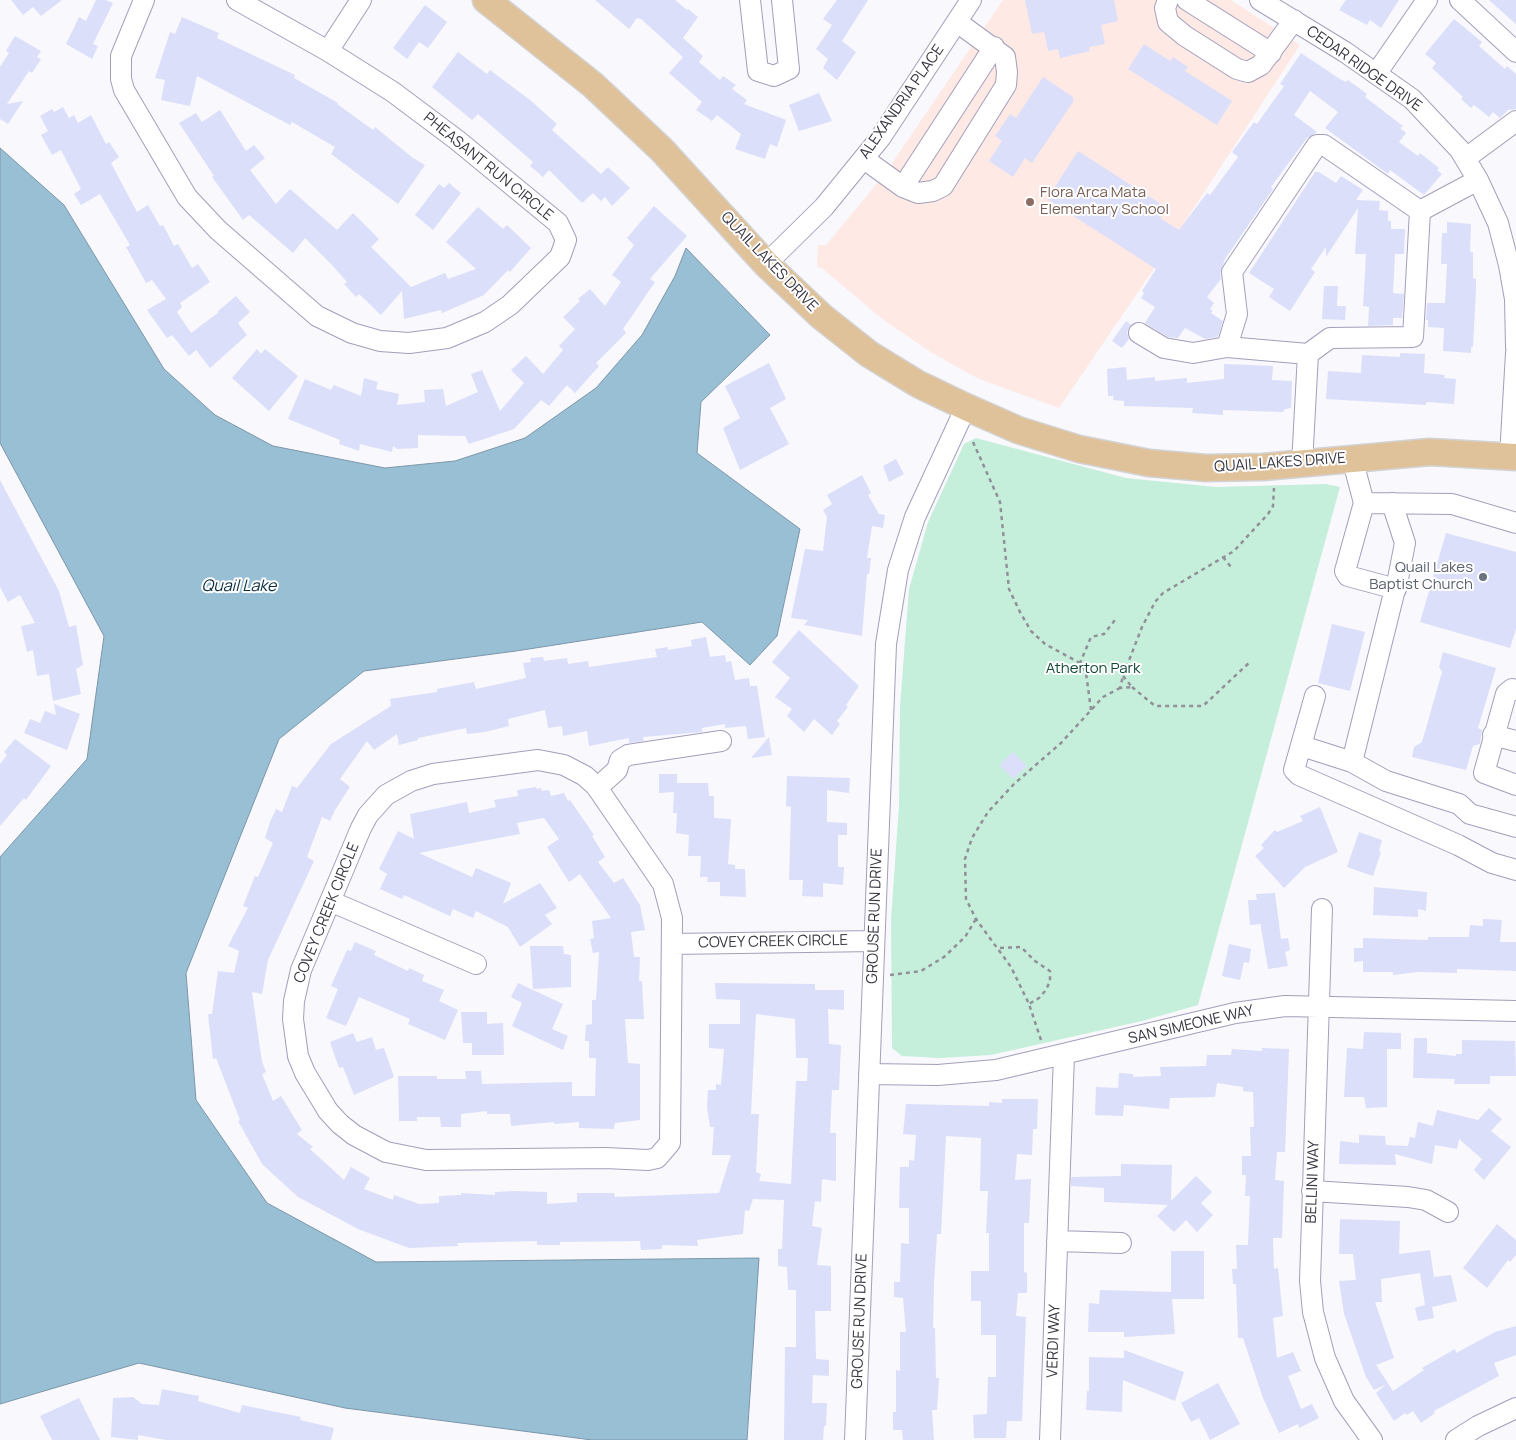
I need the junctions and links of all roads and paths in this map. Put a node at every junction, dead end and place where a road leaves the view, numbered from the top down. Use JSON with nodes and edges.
{"nodes":[{"id":1,"x":144,"y":0,"type":"edge"},
{"id":2,"x":237,"y":0,"type":"edge"},
{"id":3,"x":361,"y":0,"type":"edge"},
{"id":4,"x":486,"y":0,"type":"edge"},
{"id":5,"x":750,"y":0,"type":"edge"},
{"id":6,"x":782,"y":0,"type":"edge"},
{"id":7,"x":971,"y":0,"type":"edge"},
{"id":8,"x":1168,"y":0,"type":"edge"},
{"id":9,"x":1186,"y":0,"type":"edge"},
{"id":10,"x":1260,"y":0,"type":"edge"},
{"id":11,"x":1426,"y":0,"type":"edge"},
{"id":12,"x":1460,"y":0,"type":"edge"},
{"id":13,"x":1294,"y":20,"type":"junction"},
{"id":14,"x":957,"y":22,"type":"junction"},
{"id":15,"x":994,"y":47,"type":"junction"},
{"id":16,"x":328,"y":51,"type":"junction"},
{"id":17,"x":1516,"y":52,"type":"edge"},
{"id":18,"x":1271,"y":53,"type":"junction"},
{"id":19,"x":1376,"y":74,"type":"junction"},
{"id":20,"x":1516,"y":122,"type":"edge"},
{"id":21,"x":1466,"y":158,"type":"junction"},
{"id":22,"x":864,"y":159,"type":"junction"},
{"id":23,"x":1478,"y":180,"type":"junction"},
{"id":24,"x":903,"y":187,"type":"junction"},
{"id":25,"x":1420,"y":212,"type":"junction"},
{"id":26,"x":766,"y":264,"type":"junction"},
{"id":27,"x":1514,"y":276,"type":"edge"},
{"id":28,"x":1139,"y":333,"type":"dead end"},
{"id":29,"x":1226,"y":347,"type":"junction"},
{"id":30,"x":1516,"y":347,"type":"edge"},
{"id":31,"x":1516,"y":353,"type":"edge"},
{"id":32,"x":1308,"y":354,"type":"junction"},
{"id":33,"x":966,"y":407,"type":"junction"},
{"id":34,"x":973,"y":442,"type":"dead end"},
{"id":35,"x":1513,"y":457,"type":"edge"},
{"id":36,"x":1352,"y":458,"type":"junction"},
{"id":37,"x":1302,"y":464,"type":"junction"},
{"id":38,"x":1274,"y":488,"type":"dead end"},
{"id":39,"x":1364,"y":502,"type":"junction"},
{"id":40,"x":1392,"y":503,"type":"junction"},
{"id":41,"x":1516,"y":523,"type":"edge"},
{"id":42,"x":1223,"y":557,"type":"junction"},
{"id":43,"x":1231,"y":567,"type":"dead end"},
{"id":44,"x":1395,"y":589,"type":"junction"},
{"id":45,"x":1115,"y":620,"type":"dead end"},
{"id":46,"x":1251,"y":661,"type":"dead end"},
{"id":47,"x":1080,"y":663,"type":"junction"},
{"id":48,"x":1123,"y":676,"type":"junction"},
{"id":49,"x":1132,"y":687,"type":"junction"},
{"id":50,"x":1120,"y":688,"type":"junction"},
{"id":51,"x":1516,"y":690,"type":"edge"},
{"id":52,"x":1315,"y":696,"type":"dead end"},
{"id":53,"x":1091,"y":710,"type":"junction"},
{"id":54,"x":1494,"y":735,"type":"junction"},
{"id":55,"x":721,"y":741,"type":"dead end"},
{"id":56,"x":1516,"y":741,"type":"edge"},
{"id":57,"x":1302,"y":746,"type":"junction"},
{"id":58,"x":1352,"y":762,"type":"junction"},
{"id":59,"x":1373,"y":774,"type":"junction"},
{"id":60,"x":1516,"y":785,"type":"edge"},
{"id":61,"x":597,"y":788,"type":"junction"},
{"id":62,"x":1364,"y":804,"type":"junction"},
{"id":63,"x":1470,"y":814,"type":"junction"},
{"id":64,"x":1516,"y":827,"type":"edge"},
{"id":65,"x":1458,"y":845,"type":"junction"},
{"id":66,"x":1516,"y":870,"type":"edge"},
{"id":67,"x":330,"y":901,"type":"junction"},
{"id":68,"x":1322,"y":909,"type":"dead end"},
{"id":69,"x":976,"y":919,"type":"junction"},
{"id":70,"x":874,"y":941,"type":"junction"},
{"id":71,"x":672,"y":944,"type":"junction"},
{"id":72,"x":1000,"y":948,"type":"junction"},
{"id":73,"x":476,"y":964,"type":"dead end"},
{"id":74,"x":872,"y":974,"type":"junction"},
{"id":75,"x":1029,"y":1004,"type":"junction"},
{"id":76,"x":1319,"y":1005,"type":"junction"},
{"id":77,"x":1516,"y":1011,"type":"edge"},
{"id":78,"x":1041,"y":1040,"type":"dead end"},
{"id":79,"x":1064,"y":1054,"type":"junction"},
{"id":80,"x":869,"y":1074,"type":"junction"},
{"id":81,"x":1312,"y":1192,"type":"junction"},
{"id":82,"x":1448,"y":1212,"type":"dead end"},
{"id":83,"x":1057,"y":1241,"type":"junction"},
{"id":84,"x":1121,"y":1243,"type":"dead end"},
{"id":85,"x":1516,"y":1408,"type":"edge"},
{"id":86,"x":855,"y":1440,"type":"edge"},
{"id":87,"x":1050,"y":1440,"type":"edge"},
{"id":88,"x":1372,"y":1440,"type":"edge"},
{"id":89,"x":1456,"y":1440,"type":"edge"}],
"edges":[{"from":1,"to":16,"type":"street","name":"PHEASANT RUN CIRCLE"},
{"from":2,"to":16,"type":"street","name":"PHEASANT RUN CIRCLE"},
{"from":3,"to":16,"type":"street"},
{"from":4,"to":26,"type":"main road","name":"QUAIL LAKES DRIVE"},
{"from":5,"to":6,"type":"street"},
{"from":7,"to":14,"type":"street","name":"ALEXANDRIA PLACE"},
{"from":8,"to":18,"type":"street"},
{"from":9,"to":18,"type":"street"},
{"from":10,"to":13,"type":"street","name":"CEDAR RIDGE DRIVE"},
{"from":11,"to":19,"type":"street"},
{"from":12,"to":17,"type":"street"},
{"from":13,"to":18,"type":"street"},
{"from":13,"to":19,"type":"street","name":"CEDAR RIDGE DRIVE"},
{"from":14,"to":15,"type":"street"},
{"from":14,"to":22,"type":"street","name":"ALEXANDRIA PLACE"},
{"from":15,"to":24,"type":"street"},
{"from":15,"to":24,"type":"street"},
{"from":19,"to":21,"type":"street","name":"CEDAR RIDGE DRIVE"},
{"from":20,"to":21,"type":"street"},
{"from":21,"to":23,"type":"street","name":"CEDAR RIDGE DRIVE"},
{"from":22,"to":24,"type":"street"},
{"from":22,"to":26,"type":"street","name":"ALEXANDRIA PLACE"},
{"from":23,"to":25,"type":"street"},
{"from":23,"to":27,"type":"street","name":"CEDAR RIDGE DRIVE"},
{"from":25,"to":29,"type":"street"},
{"from":25,"to":32,"type":"street"},
{"from":26,"to":33,"type":"main road","name":"QUAIL LAKES DRIVE"},
{"from":27,"to":30,"type":"street","name":"CEDAR RIDGE DRIVE"},
{"from":28,"to":29,"type":"street"},
{"from":29,"to":32,"type":"street"},
{"from":31,"to":35,"type":"street"},
{"from":32,"to":37,"type":"street"},
{"from":33,"to":37,"type":"main road","name":"QUAIL LAKES DRIVE"},
{"from":33,"to":70,"type":"street","name":"GROUSE RUN DRIVE"},
{"from":34,"to":47,"type":"path"},
{"from":35,"to":36,"type":"main road","name":"QUAIL LAKES DRIVE"},
{"from":36,"to":37,"type":"main road","name":"QUAIL LAKES DRIVE"},
{"from":36,"to":39,"type":"street"},
{"from":38,"to":42,"type":"path"},
{"from":39,"to":40,"type":"street"},
{"from":39,"to":44,"type":"street"},
{"from":40,"to":41,"type":"street"},
{"from":40,"to":44,"type":"street"},
{"from":42,"to":43,"type":"path"},
{"from":42,"to":48,"type":"path"},
{"from":44,"to":58,"type":"street"},
{"from":45,"to":47,"type":"path"},
{"from":46,"to":49,"type":"path"},
{"from":47,"to":53,"type":"path"},
{"from":48,"to":49,"type":"path"},
{"from":48,"to":50,"type":"path"},
{"from":49,"to":50,"type":"path"},
{"from":50,"to":53,"type":"path"},
{"from":51,"to":54,"type":"street"},
{"from":52,"to":57,"type":"street"},
{"from":53,"to":69,"type":"path"},
{"from":54,"to":56,"type":"street"},
{"from":54,"to":60,"type":"street"},
{"from":55,"to":61,"type":"street"},
{"from":57,"to":58,"type":"street"},
{"from":57,"to":62,"type":"street"},
{"from":58,"to":59,"type":"street"},
{"from":59,"to":62,"type":"street"},
{"from":59,"to":63,"type":"street"},
{"from":61,"to":67,"type":"street","name":"COVEY CREEK CIRCLE"},
{"from":61,"to":71,"type":"street","name":"COVEY CREEK CIRCLE"},
{"from":62,"to":65,"type":"street"},
{"from":63,"to":64,"type":"street"},
{"from":63,"to":65,"type":"street"},
{"from":65,"to":66,"type":"street"},
{"from":67,"to":71,"type":"street","name":"COVEY CREEK CIRCLE"},
{"from":67,"to":73,"type":"street"},
{"from":68,"to":76,"type":"street","name":"BELLINI WAY"},
{"from":69,"to":72,"type":"path"},
{"from":69,"to":74,"type":"path"},
{"from":70,"to":71,"type":"street","name":"COVEY CREEK CIRCLE"},
{"from":70,"to":74,"type":"street","name":"GROUSE RUN DRIVE"},
{"from":72,"to":75,"type":"path"},
{"from":72,"to":75,"type":"path"},
{"from":74,"to":80,"type":"street","name":"GROUSE RUN DRIVE"},
{"from":75,"to":78,"type":"path"},
{"from":76,"to":77,"type":"street","name":"SAN SIMEONE WAY"},
{"from":76,"to":79,"type":"street","name":"SAN SIMEONE WAY"},
{"from":76,"to":81,"type":"street","name":"BELLINI WAY"},
{"from":79,"to":80,"type":"street","name":"SAN SIMEONE WAY"},
{"from":79,"to":83,"type":"street","name":"VERDI WAY"},
{"from":80,"to":86,"type":"street","name":"GROUSE RUN DRIVE"},
{"from":81,"to":82,"type":"street"},
{"from":81,"to":88,"type":"street","name":"BELLINI WAY"},
{"from":83,"to":84,"type":"street"},
{"from":83,"to":87,"type":"street","name":"VERDI WAY"},
{"from":85,"to":89,"type":"street"}]}
